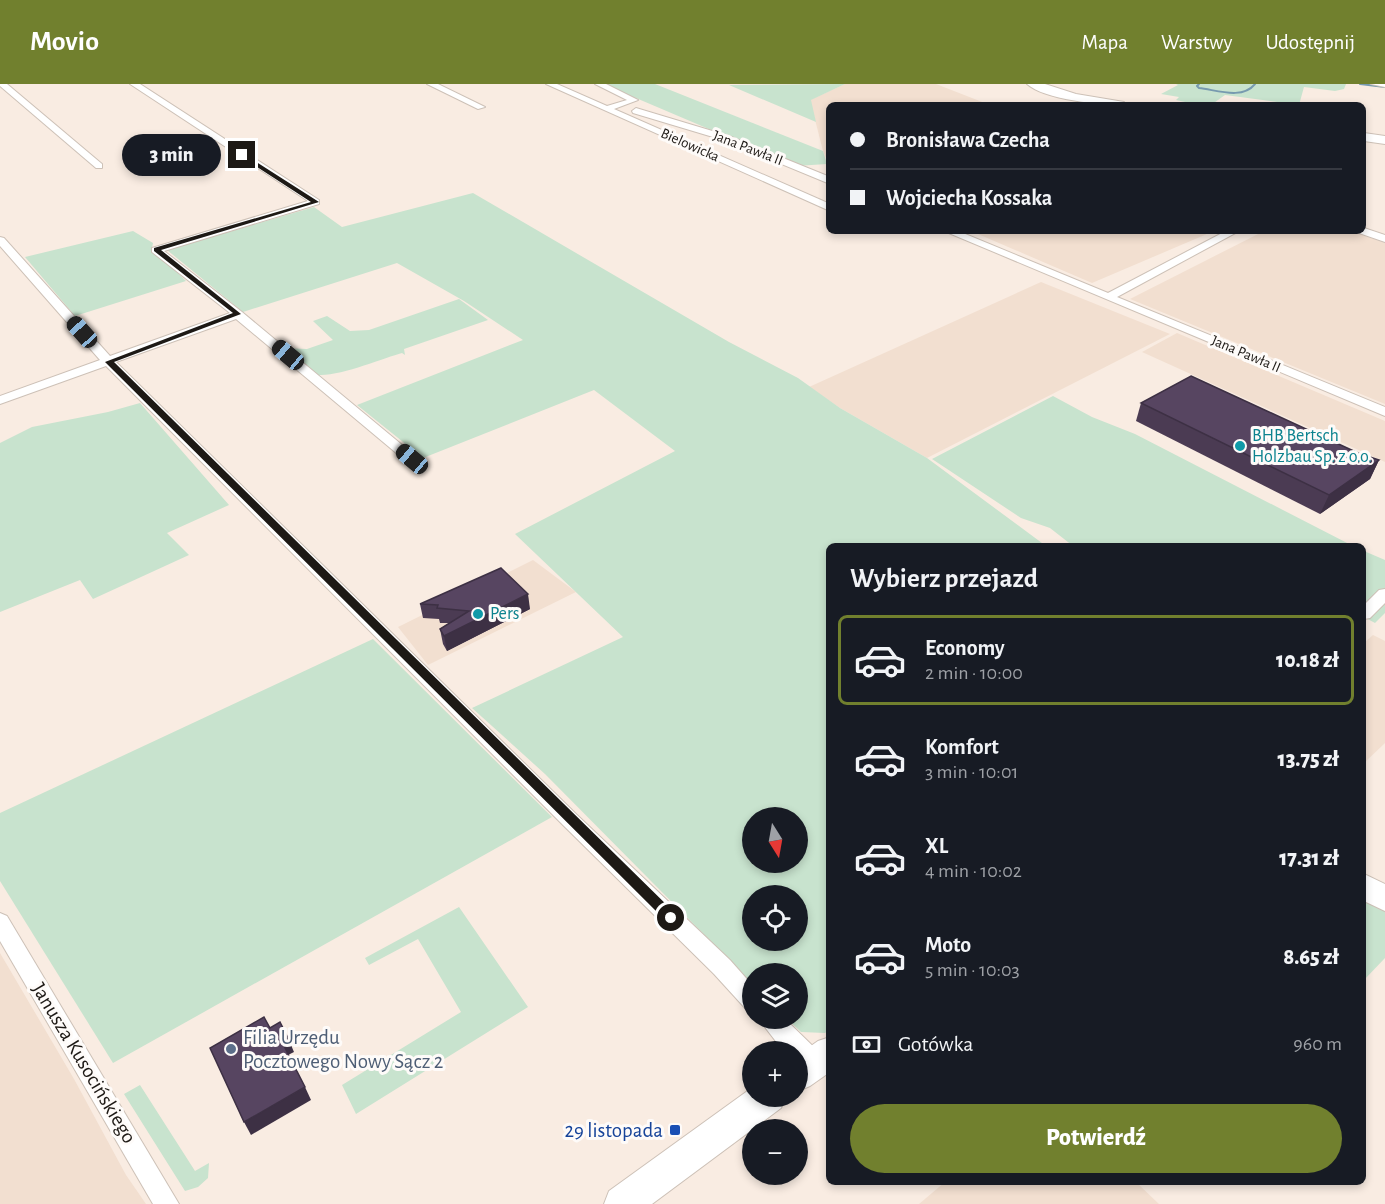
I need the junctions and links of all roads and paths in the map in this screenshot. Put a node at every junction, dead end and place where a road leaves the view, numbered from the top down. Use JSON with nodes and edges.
{"nodes":[{"id":1,"x":2,"y":84,"type":"edge"},
{"id":2,"x":134,"y":84,"type":"edge"},
{"id":3,"x":431,"y":84,"type":"edge"},
{"id":4,"x":550,"y":84,"type":"edge"},
{"id":5,"x":563,"y":84,"type":"edge"},
{"id":6,"x":599,"y":84,"type":"edge"},
{"id":7,"x":1033,"y":84,"type":"edge"},
{"id":8,"x":1376,"y":84,"type":"edge"},
{"id":9,"x":1385,"y":85,"type":"edge"},
{"id":10,"x":1103,"y":102,"type":"edge"},
{"id":11,"x":618,"y":105,"type":"junction"},
{"id":12,"x":481,"y":107,"type":"dead end"},
{"id":13,"x":607,"y":109,"type":"junction"},
{"id":14,"x":1366,"y":137,"type":"edge"},
{"id":15,"x":1385,"y":140,"type":"edge"},
{"id":16,"x":99,"y":166,"type":"dead end"},
{"id":17,"x":826,"y":179,"type":"edge"},
{"id":18,"x":826,"y":206,"type":"edge"},
{"id":19,"x":1366,"y":232,"type":"edge"},
{"id":20,"x":956,"y":234,"type":"edge"},
{"id":21,"x":1228,"y":234,"type":"edge"},
{"id":22,"x":1385,"y":239,"type":"edge"},
{"id":23,"x":0,"y":240,"type":"edge"},
{"id":24,"x":1107,"y":297,"type":"junction"},
{"id":25,"x":238,"y":314,"type":"junction"},
{"id":26,"x":109,"y":362,"type":"junction"},
{"id":27,"x":0,"y":400,"type":"edge"},
{"id":28,"x":1385,"y":412,"type":"edge"},
{"id":29,"x":412,"y":459,"type":"dead end"},
{"id":30,"x":1385,"y":594,"type":"edge"},
{"id":31,"x":1366,"y":612,"type":"edge"},
{"id":32,"x":1366,"y":887,"type":"edge"},
{"id":33,"x":1385,"y":899,"type":"edge"},
{"id":34,"x":0,"y":922,"type":"edge"},
{"id":35,"x":742,"y":989,"type":"edge"},
{"id":36,"x":779,"y":1029,"type":"edge"},
{"id":37,"x":814,"y":1063,"type":"edge"},
{"id":38,"x":754,"y":1107,"type":"edge"},
{"id":39,"x":167,"y":1204,"type":"edge"},
{"id":40,"x":622,"y":1204,"type":"edge"}],
"edges":[{"from":1,"to":16,"type":"street"},
{"from":2,"to":25,"type":"street"},
{"from":3,"to":12,"type":"street"},
{"from":4,"to":13,"type":"street","name":"Bielowicka"},
{"from":5,"to":11,"type":"street","name":"Jana Pawła II"},
{"from":6,"to":11,"type":"street"},
{"from":7,"to":10,"type":"street"},
{"from":8,"to":9,"type":"street"},
{"from":11,"to":13,"type":"street"},
{"from":11,"to":17,"type":"street","name":"Jana Pawła II"},
{"from":13,"to":18,"type":"street","name":"Bielowicka"},
{"from":14,"to":15,"type":"street"},
{"from":19,"to":22,"type":"street"},
{"from":20,"to":24,"type":"street","name":"Jana Pawła II"},
{"from":21,"to":24,"type":"street"},
{"from":23,"to":26,"type":"street"},
{"from":24,"to":28,"type":"street","name":"Jana Pawła II"},
{"from":25,"to":26,"type":"street"},
{"from":25,"to":29,"type":"street"},
{"from":26,"to":27,"type":"street"},
{"from":26,"to":35,"type":"street"},
{"from":30,"to":31,"type":"street"},
{"from":32,"to":33,"type":"street"},
{"from":34,"to":39,"type":"street","name":"Janusza Kusocińskiego"},
{"from":36,"to":37,"type":"street"},
{"from":38,"to":40,"type":"street"}]}
